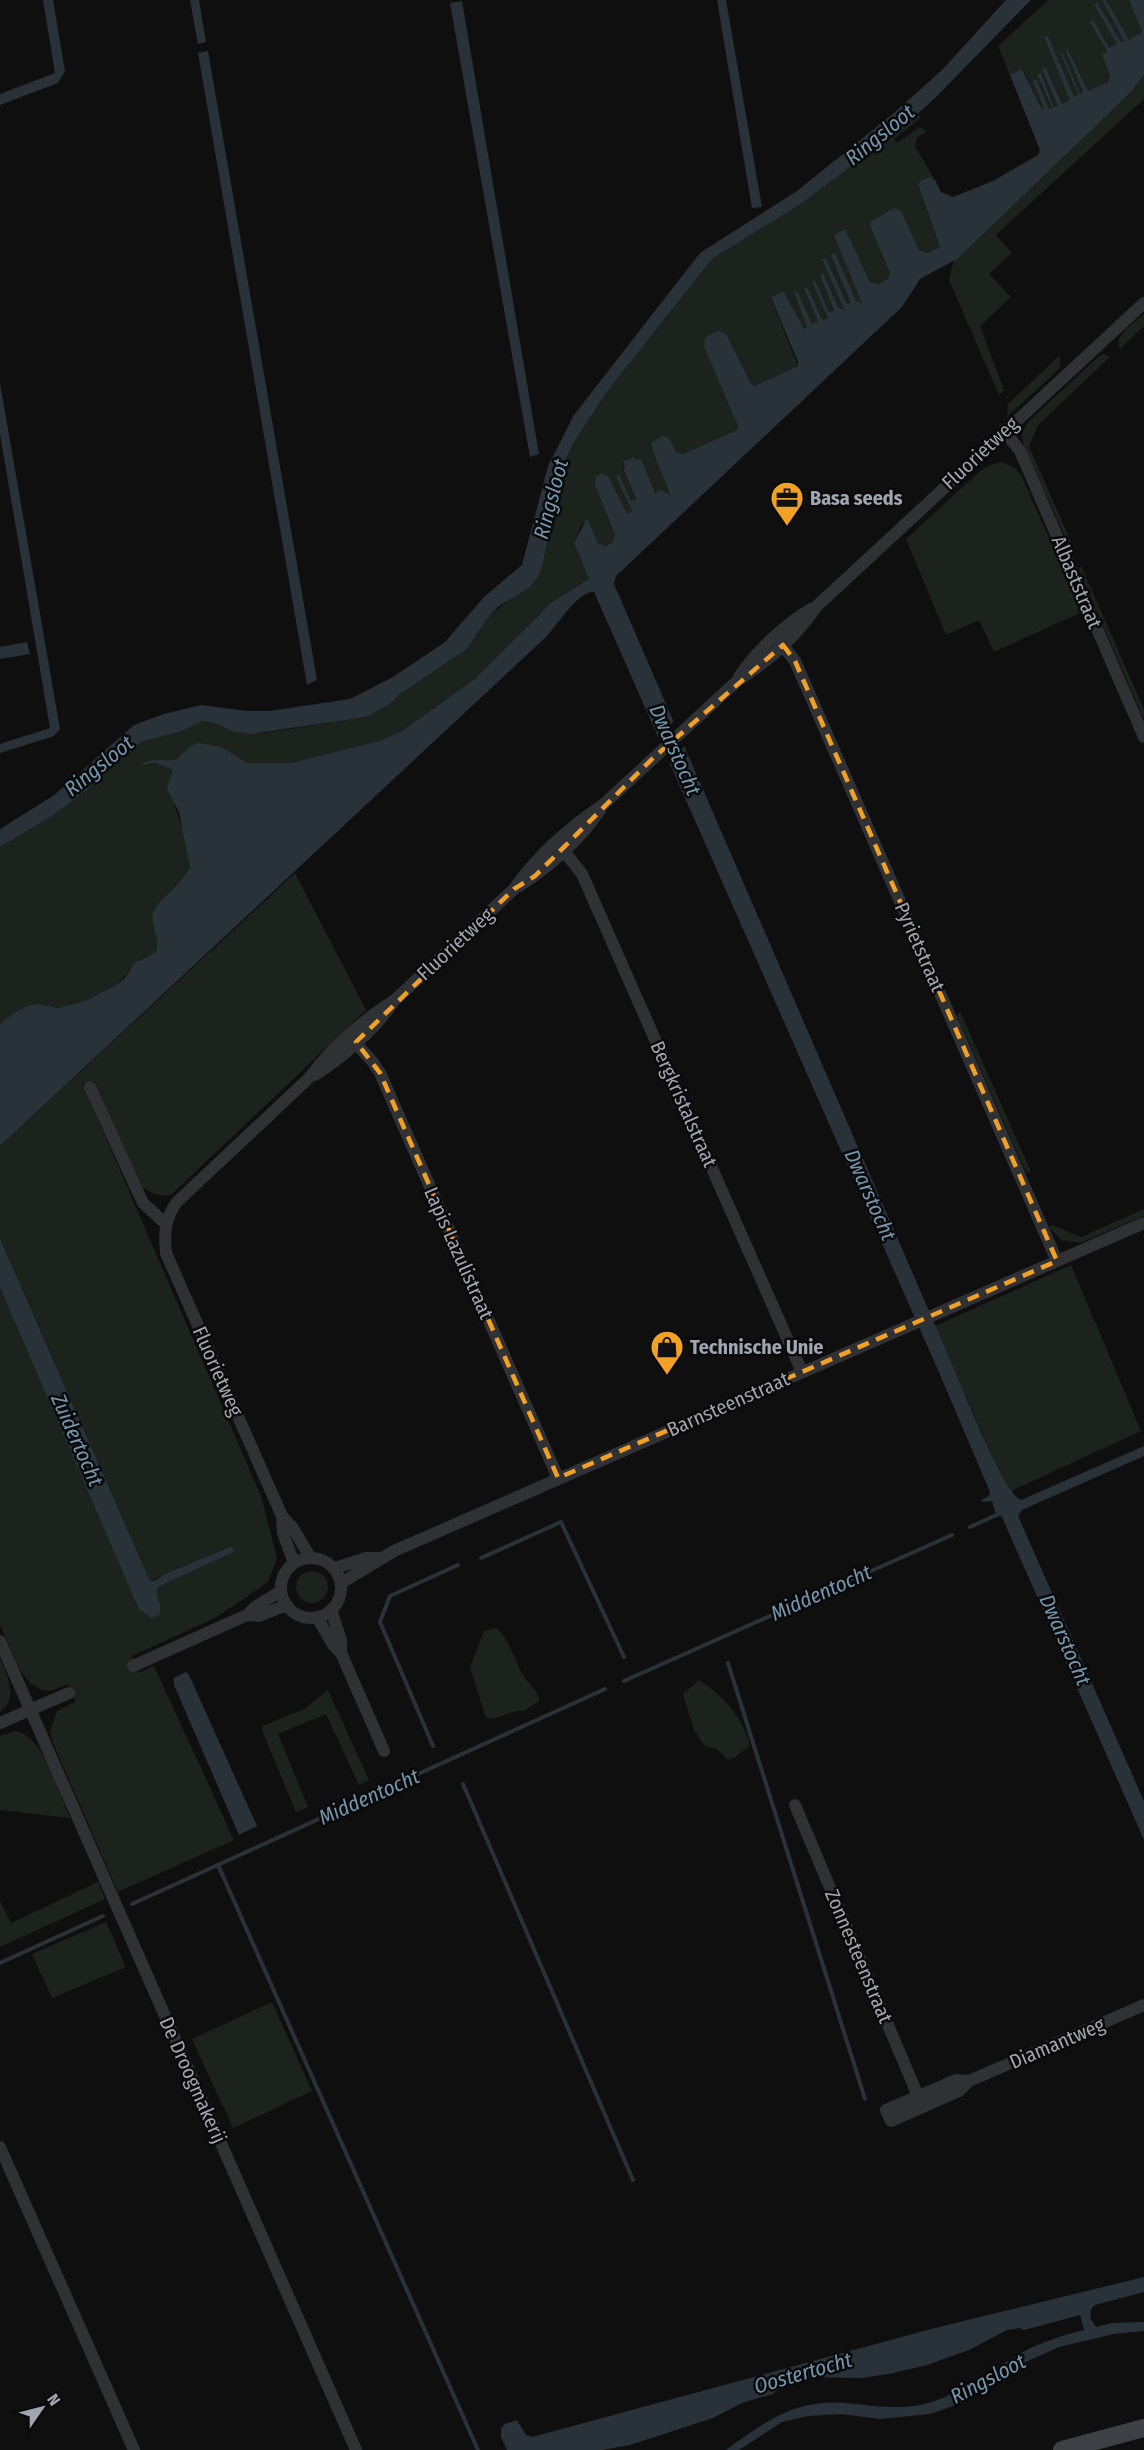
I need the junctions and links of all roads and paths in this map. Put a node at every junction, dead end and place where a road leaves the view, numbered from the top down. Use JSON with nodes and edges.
{"nodes":[{"id":1,"x":1144,"y":303,"type":"edge"},
{"id":2,"x":1004,"y":430,"type":"junction"},
{"id":3,"x":779,"y":641,"type":"junction"},
{"id":4,"x":1144,"y":737,"type":"edge"},
{"id":5,"x":561,"y":846,"type":"junction"},
{"id":6,"x":353,"y":1039,"type":"junction"},
{"id":7,"x":90,"y":1087,"type":"dead end"},
{"id":8,"x":1144,"y":1223,"type":"edge"},
{"id":9,"x":166,"y":1224,"type":"junction"},
{"id":10,"x":1057,"y":1261,"type":"junction"},
{"id":11,"x":802,"y":1372,"type":"junction"},
{"id":12,"x":558,"y":1478,"type":"junction"},
{"id":13,"x":282,"y":1516,"type":"junction"},
{"id":14,"x":310,"y":1557,"type":"junction"},
{"id":15,"x":380,"y":1558,"type":"junction"},
{"id":16,"x":294,"y":1563,"type":"junction"},
{"id":17,"x":335,"y":1568,"type":"junction"},
{"id":18,"x":341,"y":1583,"type":"junction"},
{"id":19,"x":281,"y":1591,"type":"junction"},
{"id":20,"x":286,"y":1605,"type":"junction"},
{"id":21,"x":332,"y":1610,"type":"junction"},
{"id":22,"x":247,"y":1615,"type":"junction"},
{"id":23,"x":317,"y":1617,"type":"junction"},
{"id":24,"x":0,"y":1641,"type":"edge"},
{"id":25,"x":341,"y":1653,"type":"junction"},
{"id":26,"x":133,"y":1666,"type":"dead end"},
{"id":27,"x":69,"y":1693,"type":"dead end"},
{"id":28,"x":29,"y":1711,"type":"junction"},
{"id":29,"x":0,"y":1724,"type":"edge"},
{"id":30,"x":384,"y":1751,"type":"dead end"},
{"id":31,"x":795,"y":1805,"type":"dead end"},
{"id":32,"x":1144,"y":2005,"type":"edge"},
{"id":33,"x":920,"y":2101,"type":"joint"},
{"id":34,"x":0,"y":2147,"type":"edge"},
{"id":35,"x":1144,"y":2428,"type":"edge"},
{"id":36,"x":134,"y":2450,"type":"edge"},
{"id":37,"x":356,"y":2450,"type":"edge"},
{"id":38,"x":1062,"y":2450,"type":"edge"}],
"edges":[{"from":1,"to":2,"type":"street","name":"Fluorietweg"},
{"from":2,"to":3,"type":"street","name":"Fluorietweg"},
{"from":2,"to":4,"type":"street","name":"Albaststraat"},
{"from":3,"to":5,"type":"street","name":"Fluorietweg"},
{"from":3,"to":10,"type":"street","name":"Pyrietstraat"},
{"from":5,"to":6,"type":"street","name":"Fluorietweg"},
{"from":5,"to":11,"type":"street","name":"Bergkristalstraat"},
{"from":6,"to":9,"type":"street","name":"Fluorietweg"},
{"from":6,"to":12,"type":"street","name":"Lapis Lazulistraat"},
{"from":7,"to":9,"type":"street"},
{"from":8,"to":10,"type":"street","name":"Barnsteenstraat"},
{"from":9,"to":13,"type":"street","name":"Fluorietweg"},
{"from":10,"to":11,"type":"street","name":"Barnsteenstraat"},
{"from":11,"to":12,"type":"street","name":"Barnsteenstraat"},
{"from":12,"to":15,"type":"street","name":"Barnsteenstraat"},
{"from":13,"to":14,"type":"street","name":"Fluorietweg"},
{"from":13,"to":16,"type":"street","name":"Fluorietweg"},
{"from":14,"to":16,"type":"street"},
{"from":14,"to":17,"type":"street"},
{"from":15,"to":17,"type":"street","name":"Barnsteenstraat"},
{"from":15,"to":18,"type":"street","name":"Barnsteenstraat"},
{"from":16,"to":19,"type":"street"},
{"from":17,"to":18,"type":"street"},
{"from":18,"to":21,"type":"street"},
{"from":19,"to":20,"type":"street"},
{"from":19,"to":22,"type":"street"},
{"from":20,"to":22,"type":"street"},
{"from":20,"to":23,"type":"street"},
{"from":21,"to":23,"type":"street"},
{"from":21,"to":25,"type":"street"},
{"from":22,"to":26,"type":"street"},
{"from":23,"to":25,"type":"street"},
{"from":24,"to":28,"type":"street","name":"De Droogmakerij"},
{"from":25,"to":30,"type":"street"},
{"from":27,"to":28,"type":"street"},
{"from":28,"to":29,"type":"street"},
{"from":28,"to":37,"type":"street","name":"De Droogmakerij"},
{"from":31,"to":33,"type":"street","name":"Zonnesteenstraat"},
{"from":32,"to":33,"type":"street","name":"Diamantweg"},
{"from":34,"to":36,"type":"street"},
{"from":35,"to":38,"type":"street"}]}
